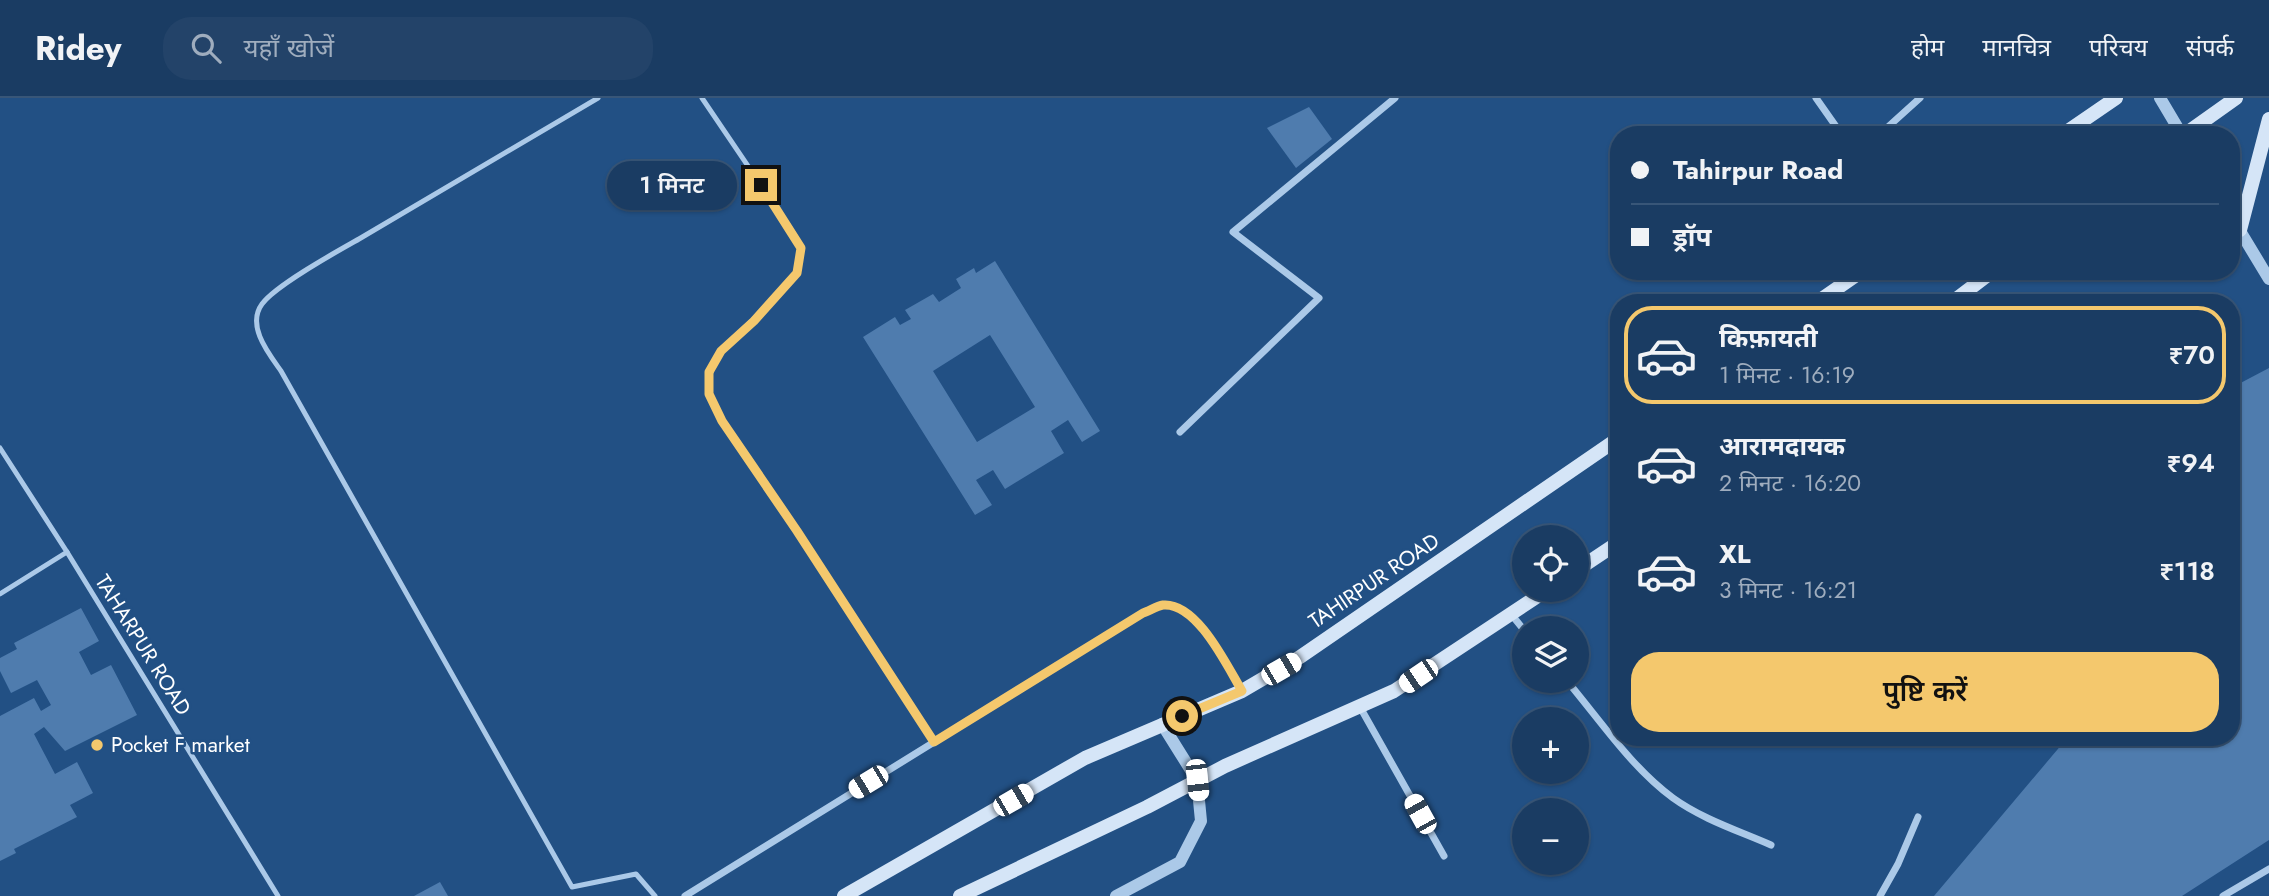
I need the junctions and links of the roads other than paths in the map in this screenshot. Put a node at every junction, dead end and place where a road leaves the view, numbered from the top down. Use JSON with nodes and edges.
{"nodes":[{"id":1,"x":598,"y":98,"type":"edge"},
{"id":2,"x":702,"y":98,"type":"edge"},
{"id":3,"x":1395,"y":98,"type":"edge"},
{"id":4,"x":1816,"y":98,"type":"edge"},
{"id":5,"x":1920,"y":98,"type":"edge"},
{"id":6,"x":2116,"y":98,"type":"edge"},
{"id":7,"x":2160,"y":98,"type":"edge"},
{"id":8,"x":2236,"y":98,"type":"edge"},
{"id":9,"x":2269,"y":119,"type":"edge"},
{"id":10,"x":1836,"y":126,"type":"edge"},
{"id":11,"x":1889,"y":126,"type":"edge"},
{"id":12,"x":2075,"y":126,"type":"edge"},
{"id":13,"x":2177,"y":126,"type":"edge"},
{"id":14,"x":2196,"y":126,"type":"edge"},
{"id":15,"x":2240,"y":213,"type":"edge"},
{"id":16,"x":2240,"y":236,"type":"edge"},
{"id":17,"x":2269,"y":279,"type":"edge"},
{"id":18,"x":1849,"y":280,"type":"edge"},
{"id":19,"x":1981,"y":280,"type":"edge"},
{"id":20,"x":1829,"y":294,"type":"edge"},
{"id":21,"x":1963,"y":294,"type":"edge"},
{"id":22,"x":1180,"y":432,"type":"dead end"},
{"id":23,"x":1610,"y":444,"type":"edge"},
{"id":24,"x":0,"y":448,"type":"edge"},
{"id":25,"x":1610,"y":548,"type":"edge"},
{"id":26,"x":67,"y":552,"type":"junction"},
{"id":27,"x":1589,"y":562,"type":"edge"},
{"id":28,"x":0,"y":594,"type":"edge"},
{"id":29,"x":1529,"y":602,"type":"edge"},
{"id":30,"x":1511,"y":614,"type":"joint"},
{"id":31,"x":1242,"y":691,"type":"junction"},
{"id":32,"x":1577,"y":693,"type":"edge"},
{"id":33,"x":1360,"y":706,"type":"junction"},
{"id":34,"x":1162,"y":724,"type":"junction"},
{"id":35,"x":1610,"y":732,"type":"edge"},
{"id":36,"x":934,"y":742,"type":"junction"},
{"id":37,"x":1622,"y":746,"type":"edge"},
{"id":38,"x":1197,"y":780,"type":"junction"},
{"id":39,"x":1918,"y":817,"type":"dead end"},
{"id":40,"x":1771,"y":845,"type":"dead end"},
{"id":41,"x":1444,"y":856,"type":"dead end"},
{"id":42,"x":2269,"y":869,"type":"edge"},
{"id":43,"x":967,"y":894,"type":"edge"},
{"id":44,"x":278,"y":896,"type":"edge"},
{"id":45,"x":655,"y":896,"type":"edge"},
{"id":46,"x":685,"y":896,"type":"edge"},
{"id":47,"x":844,"y":896,"type":"edge"},
{"id":48,"x":1116,"y":896,"type":"edge"},
{"id":49,"x":1880,"y":896,"type":"edge"},
{"id":50,"x":2223,"y":896,"type":"edge"}],
"edges":[{"from":1,"to":45,"type":"lane"},
{"from":2,"to":36,"type":"lane"},
{"from":3,"to":22,"type":"street"},
{"from":4,"to":10,"type":"street"},
{"from":5,"to":11,"type":"street"},
{"from":6,"to":12,"type":"main road"},
{"from":7,"to":13,"type":"street"},
{"from":8,"to":14,"type":"main road"},
{"from":9,"to":15,"type":"main road"},
{"from":16,"to":17,"type":"street"},
{"from":18,"to":20,"type":"main road"},
{"from":19,"to":21,"type":"main road"},
{"from":23,"to":31,"type":"main road","name":"TAHIRPUR ROAD"},
{"from":24,"to":26,"type":"lane","name":"TAHARPUR ROAD"},
{"from":25,"to":27,"type":"main road"},
{"from":26,"to":28,"type":"lane"},
{"from":26,"to":44,"type":"lane","name":"TAHARPUR ROAD"},
{"from":29,"to":30,"type":"main road"},
{"from":30,"to":33,"type":"main road"},
{"from":31,"to":34,"type":"main road","name":"TAHIRPUR ROAD"},
{"from":31,"to":36,"type":"street"},
{"from":32,"to":35,"type":"street"},
{"from":33,"to":38,"type":"main road"},
{"from":33,"to":41,"type":"street"},
{"from":34,"to":38,"type":"street"},
{"from":34,"to":47,"type":"main road","name":"TAHIRPUR ROAD"},
{"from":36,"to":46,"type":"street"},
{"from":37,"to":40,"type":"street"},
{"from":38,"to":43,"type":"main road"},
{"from":38,"to":48,"type":"street"},
{"from":39,"to":49,"type":"street"},
{"from":42,"to":50,"type":"street"}]}
